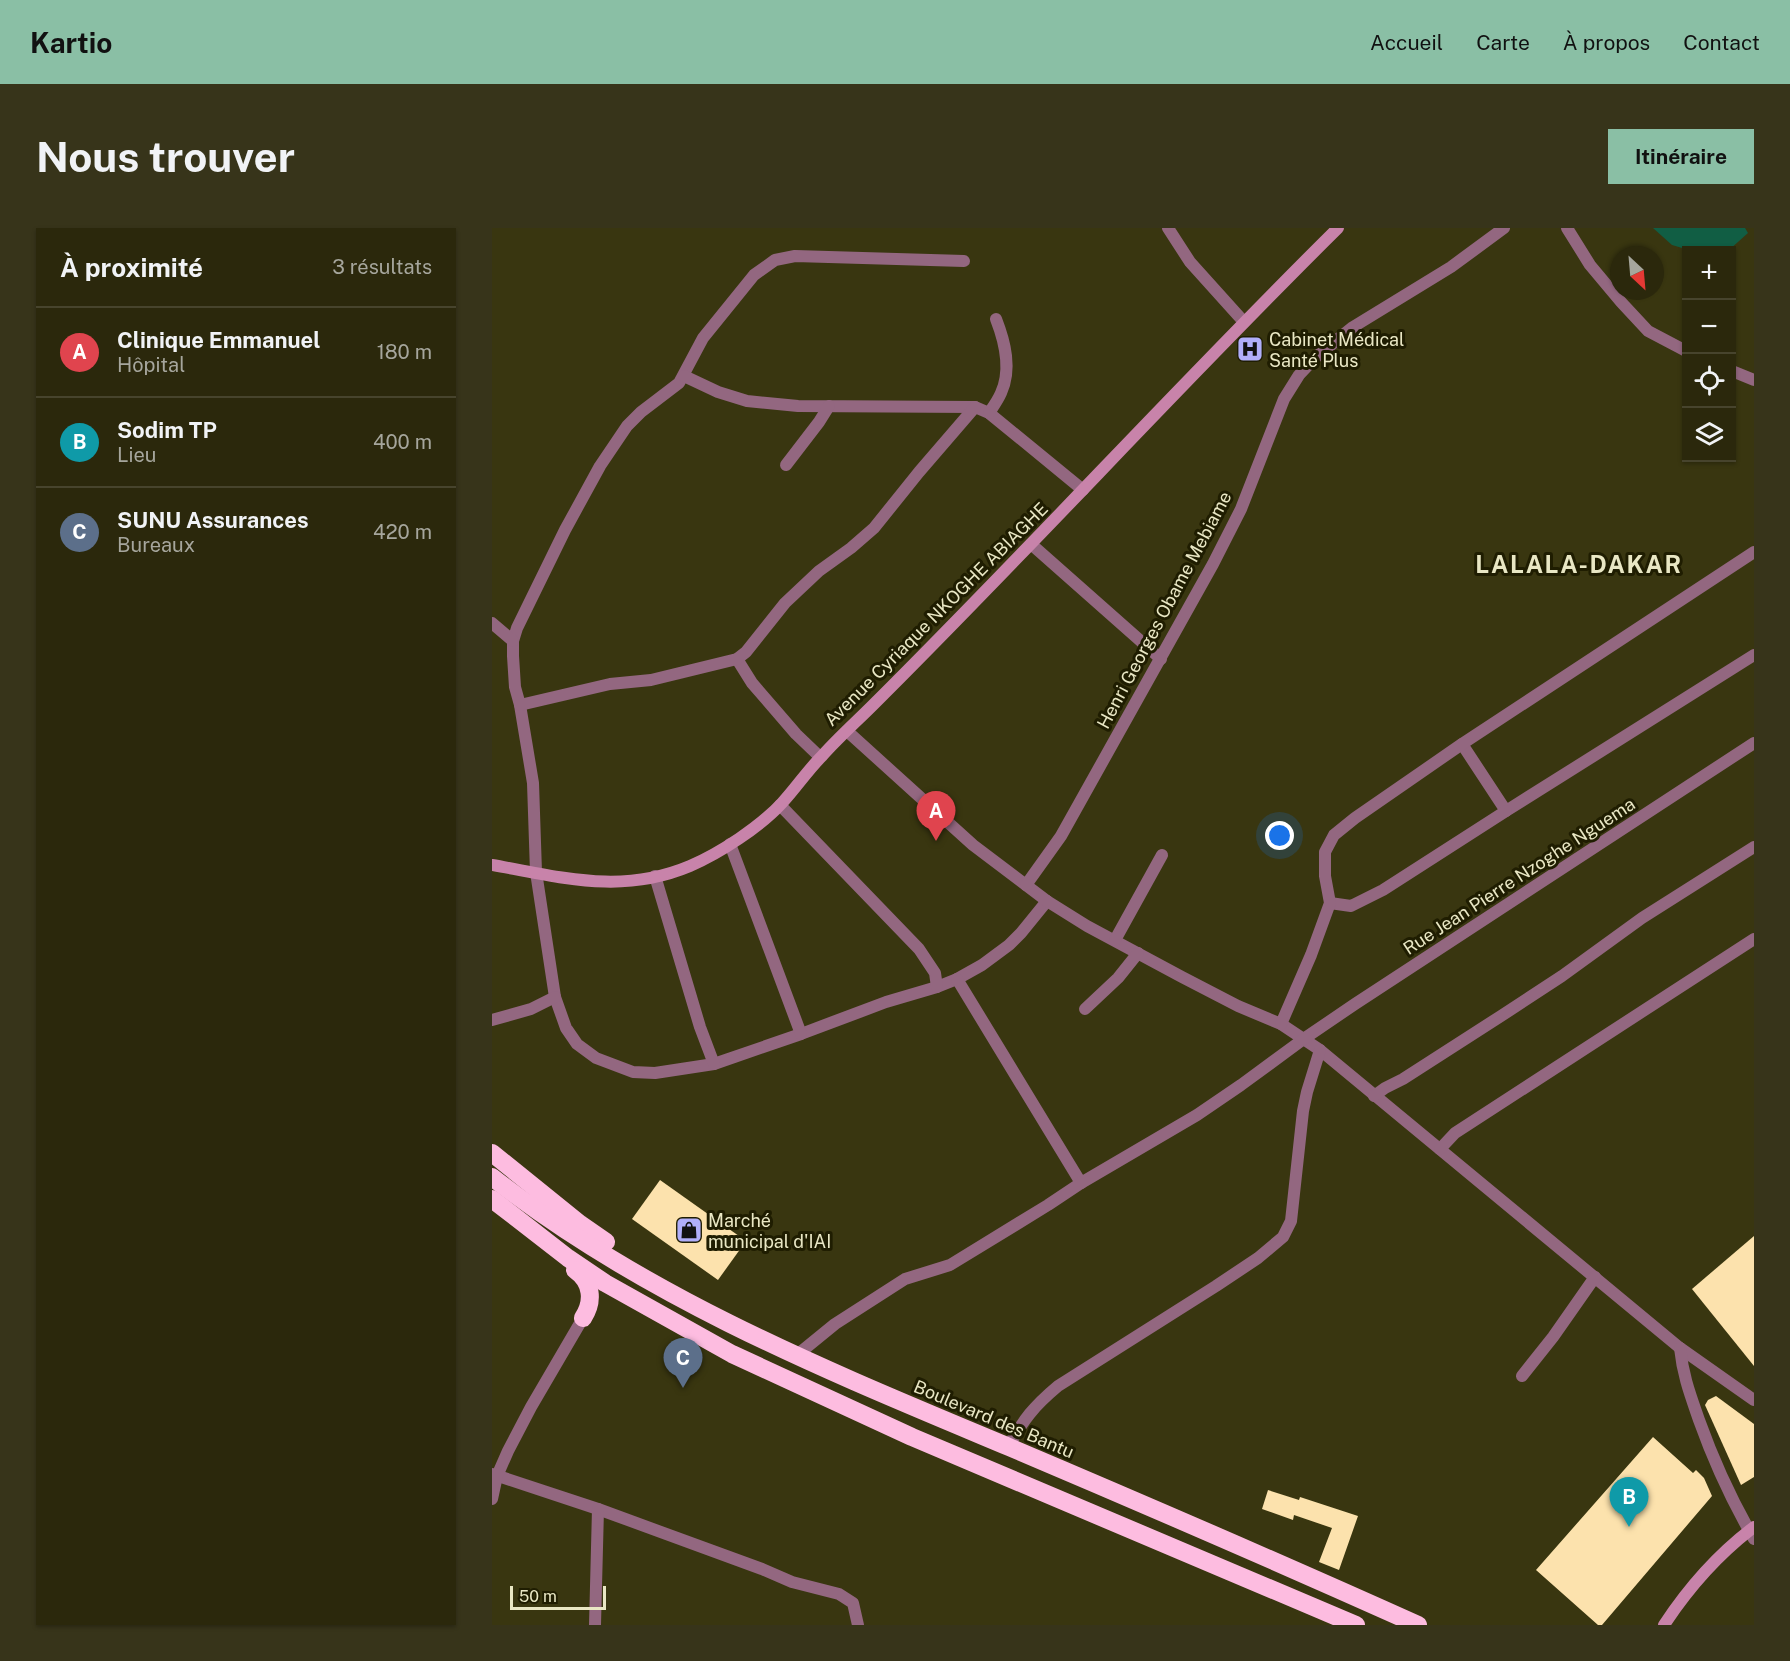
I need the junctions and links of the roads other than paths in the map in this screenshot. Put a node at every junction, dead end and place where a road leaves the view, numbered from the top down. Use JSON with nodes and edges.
{"nodes":[{"id":1,"x":1168,"y":228,"type":"edge"},
{"id":2,"x":1338,"y":228,"type":"edge"},
{"id":3,"x":1504,"y":228,"type":"edge"},
{"id":4,"x":1567,"y":228,"type":"edge"},
{"id":5,"x":964,"y":261,"type":"dead end"},
{"id":6,"x":996,"y":319,"type":"dead end"},
{"id":7,"x":1244,"y":322,"type":"junction"},
{"id":8,"x":1682,"y":349,"type":"edge"},
{"id":9,"x":1736,"y":373,"type":"edge"},
{"id":10,"x":684,"y":376,"type":"junction"},
{"id":11,"x":1754,"y":380,"type":"edge"},
{"id":12,"x":829,"y":406,"type":"junction"},
{"id":13,"x":975,"y":408,"type":"junction"},
{"id":14,"x":989,"y":413,"type":"junction"},
{"id":15,"x":786,"y":465,"type":"dead end"},
{"id":16,"x":1083,"y":490,"type":"junction"},
{"id":17,"x":1031,"y":544,"type":"junction"},
{"id":18,"x":1754,"y":552,"type":"edge"},
{"id":19,"x":492,"y":623,"type":"edge"},
{"id":20,"x":513,"y":641,"type":"junction"},
{"id":21,"x":1754,"y":655,"type":"edge"},
{"id":22,"x":737,"y":659,"type":"junction"},
{"id":23,"x":1161,"y":659,"type":"junction"},
{"id":24,"x":520,"y":705,"type":"junction"},
{"id":25,"x":847,"y":730,"type":"junction"},
{"id":26,"x":1754,"y":743,"type":"edge"},
{"id":27,"x":1462,"y":744,"type":"junction"},
{"id":28,"x":820,"y":757,"type":"junction"},
{"id":29,"x":780,"y":805,"type":"junction"},
{"id":30,"x":1506,"y":811,"type":"junction"},
{"id":31,"x":730,"y":844,"type":"junction"},
{"id":32,"x":1754,"y":847,"type":"edge"},
{"id":33,"x":1162,"y":855,"type":"dead end"},
{"id":34,"x":492,"y":865,"type":"edge"},
{"id":35,"x":536,"y":872,"type":"junction"},
{"id":36,"x":655,"y":876,"type":"junction"},
{"id":37,"x":1026,"y":885,"type":"junction"},
{"id":38,"x":1047,"y":901,"type":"junction"},
{"id":39,"x":1330,"y":903,"type":"junction"},
{"id":40,"x":1754,"y":939,"type":"edge"},
{"id":41,"x":1115,"y":940,"type":"junction"},
{"id":42,"x":1138,"y":953,"type":"junction"},
{"id":43,"x":957,"y":979,"type":"junction"},
{"id":44,"x":937,"y":987,"type":"junction"},
{"id":45,"x":555,"y":997,"type":"junction"},
{"id":46,"x":1085,"y":1009,"type":"dead end"},
{"id":47,"x":492,"y":1020,"type":"edge"},
{"id":48,"x":1281,"y":1024,"type":"junction"},
{"id":49,"x":801,"y":1034,"type":"junction"},
{"id":50,"x":1305,"y":1038,"type":"junction"},
{"id":51,"x":1320,"y":1050,"type":"junction"},
{"id":52,"x":714,"y":1064,"type":"junction"},
{"id":53,"x":1374,"y":1096,"type":"junction"},
{"id":54,"x":1440,"y":1149,"type":"junction"},
{"id":55,"x":492,"y":1153,"type":"edge"},
{"id":56,"x":492,"y":1177,"type":"edge"},
{"id":57,"x":1081,"y":1183,"type":"junction"},
{"id":58,"x":492,"y":1199,"type":"edge"},
{"id":59,"x":492,"y":1215,"type":"edge"},
{"id":60,"x":548,"y":1248,"type":"junction"},
{"id":61,"x":581,"y":1271,"type":"junction"},
{"id":62,"x":1595,"y":1277,"type":"junction"},
{"id":63,"x":700,"y":1309,"type":"junction"},
{"id":64,"x":583,"y":1318,"type":"joint"},
{"id":65,"x":1680,"y":1348,"type":"junction"},
{"id":66,"x":797,"y":1355,"type":"junction"},
{"id":67,"x":1522,"y":1376,"type":"dead end"},
{"id":68,"x":1754,"y":1400,"type":"edge"},
{"id":69,"x":1008,"y":1447,"type":"junction"},
{"id":70,"x":494,"y":1475,"type":"edge"},
{"id":71,"x":492,"y":1499,"type":"edge"},
{"id":72,"x":598,"y":1509,"type":"junction"},
{"id":73,"x":1754,"y":1527,"type":"edge"},
{"id":74,"x":1754,"y":1539,"type":"edge"},
{"id":75,"x":595,"y":1625,"type":"edge"},
{"id":76,"x":858,"y":1625,"type":"edge"},
{"id":77,"x":1356,"y":1625,"type":"edge"},
{"id":78,"x":1418,"y":1625,"type":"edge"},
{"id":79,"x":1664,"y":1625,"type":"edge"}],
"edges":[{"from":1,"to":7,"type":"street"},
{"from":2,"to":7,"type":"street","name":"Avenue Cyriaque NKOGHE ABIAGHE"},
{"from":3,"to":23,"type":"street","name":"Henri Georges Obame Mebiame"},
{"from":4,"to":8,"type":"street"},
{"from":5,"to":10,"type":"street"},
{"from":6,"to":14,"type":"street"},
{"from":7,"to":16,"type":"street","name":"Avenue Cyriaque NKOGHE ABIAGHE"},
{"from":9,"to":11,"type":"street"},
{"from":10,"to":12,"type":"street"},
{"from":10,"to":20,"type":"street"},
{"from":12,"to":13,"type":"street"},
{"from":12,"to":15,"type":"street"},
{"from":13,"to":14,"type":"street"},
{"from":13,"to":22,"type":"street"},
{"from":14,"to":16,"type":"street"},
{"from":16,"to":17,"type":"street","name":"Avenue Cyriaque NKOGHE ABIAGHE"},
{"from":17,"to":23,"type":"street"},
{"from":17,"to":25,"type":"street","name":"Avenue Cyriaque NKOGHE ABIAGHE"},
{"from":18,"to":27,"type":"street"},
{"from":19,"to":20,"type":"street"},
{"from":20,"to":24,"type":"street"},
{"from":21,"to":30,"type":"street"},
{"from":22,"to":24,"type":"street"},
{"from":22,"to":28,"type":"street"},
{"from":23,"to":37,"type":"street","name":"Henri Georges Obame Mebiame"},
{"from":24,"to":35,"type":"street"},
{"from":25,"to":28,"type":"street","name":"Avenue Cyriaque NKOGHE ABIAGHE"},
{"from":25,"to":37,"type":"street"},
{"from":26,"to":50,"type":"street","name":"Rue Jean Pierre Nzoghe Nguema"},
{"from":27,"to":30,"type":"street"},
{"from":27,"to":39,"type":"street"},
{"from":28,"to":29,"type":"street","name":"Avenue Cyriaque NKOGHE ABIAGHE"},
{"from":29,"to":31,"type":"street","name":"Avenue Cyriaque NKOGHE ABIAGHE"},
{"from":29,"to":44,"type":"street"},
{"from":30,"to":39,"type":"street"},
{"from":31,"to":36,"type":"street","name":"Avenue Cyriaque NKOGHE ABIAGHE"},
{"from":31,"to":49,"type":"street"},
{"from":32,"to":53,"type":"street"},
{"from":33,"to":41,"type":"street"},
{"from":34,"to":35,"type":"street","name":"Avenue Cyriaque NKOGHE ABIAGHE"},
{"from":35,"to":36,"type":"street","name":"Avenue Cyriaque NKOGHE ABIAGHE"},
{"from":35,"to":45,"type":"street"},
{"from":36,"to":52,"type":"street"},
{"from":37,"to":38,"type":"street"},
{"from":38,"to":41,"type":"street"},
{"from":38,"to":43,"type":"street"},
{"from":39,"to":48,"type":"street"},
{"from":40,"to":54,"type":"street"},
{"from":41,"to":42,"type":"street"},
{"from":42,"to":46,"type":"street"},
{"from":42,"to":48,"type":"street"},
{"from":43,"to":44,"type":"street"},
{"from":43,"to":57,"type":"street"},
{"from":44,"to":49,"type":"street"},
{"from":45,"to":47,"type":"street"},
{"from":45,"to":52,"type":"street"},
{"from":48,"to":50,"type":"street"},
{"from":49,"to":52,"type":"street"},
{"from":50,"to":51,"type":"street"},
{"from":50,"to":57,"type":"street","name":"Rue Jean Pierre Nzoghe Nguema"},
{"from":51,"to":53,"type":"street"},
{"from":51,"to":69,"type":"street"},
{"from":53,"to":54,"type":"street"},
{"from":54,"to":62,"type":"street"},
{"from":55,"to":63,"type":"highway"},
{"from":56,"to":63,"type":"highway","name":"Boulevard des Bantu"},
{"from":57,"to":66,"type":"street","name":"Rue Jean Pierre Nzoghe Nguema"},
{"from":58,"to":60,"type":"highway"},
{"from":59,"to":60,"type":"highway"},
{"from":60,"to":61,"type":"highway"},
{"from":61,"to":64,"type":"highway"},
{"from":61,"to":77,"type":"highway"},
{"from":62,"to":65,"type":"street"},
{"from":62,"to":67,"type":"street"},
{"from":63,"to":66,"type":"highway","name":"Boulevard des Bantu"},
{"from":64,"to":70,"type":"street"},
{"from":65,"to":68,"type":"street"},
{"from":65,"to":74,"type":"street"},
{"from":66,"to":69,"type":"highway","name":"Boulevard des Bantu"},
{"from":69,"to":78,"type":"highway","name":"Boulevard des Bantu"},
{"from":70,"to":71,"type":"street"},
{"from":70,"to":72,"type":"street"},
{"from":72,"to":75,"type":"street"},
{"from":72,"to":76,"type":"street"},
{"from":73,"to":79,"type":"street"}]}
